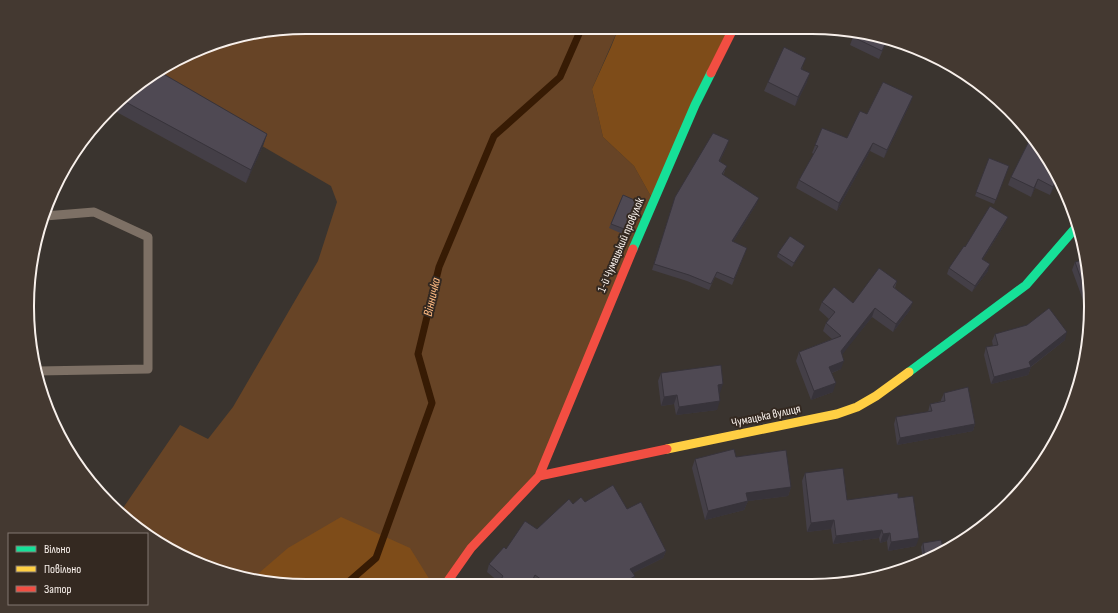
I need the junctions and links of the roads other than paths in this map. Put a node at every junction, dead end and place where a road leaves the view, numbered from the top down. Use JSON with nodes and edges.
{"nodes":[{"id":1,"x":731,"y":34,"type":"edge"},
{"id":2,"x":49,"y":216,"type":"edge"},
{"id":3,"x":1073,"y":230,"type":"edge"},
{"id":4,"x":42,"y":371,"type":"edge"},
{"id":5,"x":539,"y":476,"type":"junction"},
{"id":6,"x":449,"y":579,"type":"edge"}],
"edges":[{"from":1,"to":5,"type":"street","name":"1-й Чумацький провулок"},
{"from":2,"to":4,"type":"lane"},
{"from":3,"to":5,"type":"street","name":"Чумацька вулиця"},
{"from":5,"to":6,"type":"street"}]}
